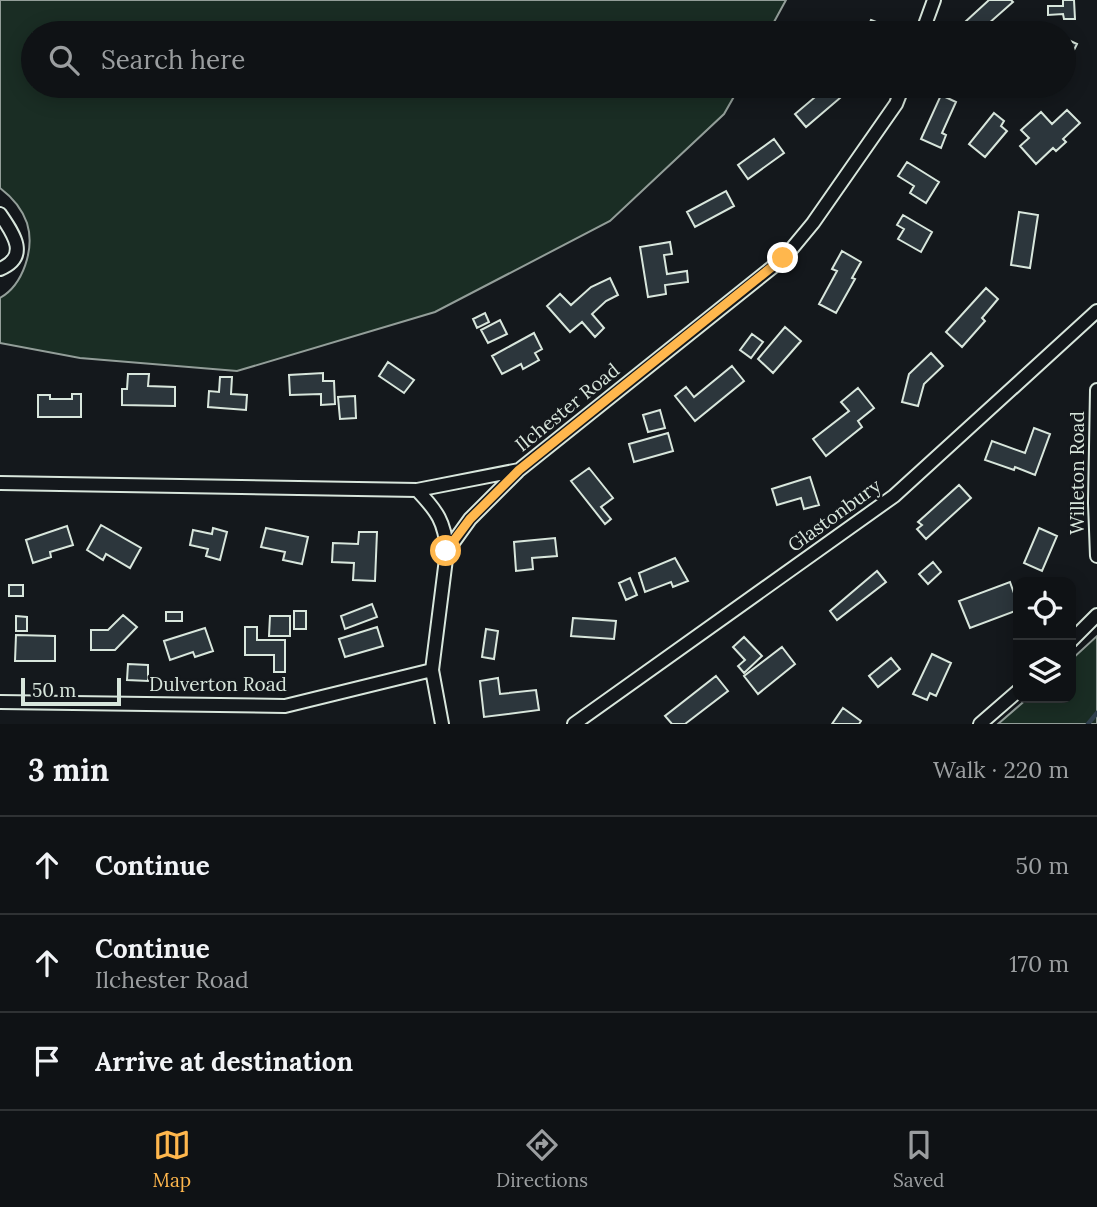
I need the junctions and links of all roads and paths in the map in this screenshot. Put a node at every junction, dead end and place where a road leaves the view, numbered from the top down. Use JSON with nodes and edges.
{"nodes":[{"id":1,"x":934,"y":0,"type":"edge"},
{"id":2,"x":926,"y":21,"type":"edge"},
{"id":3,"x":898,"y":98,"type":"edge"},
{"id":4,"x":0,"y":214,"type":"edge"},
{"id":5,"x":0,"y":269,"type":"edge"},
{"id":6,"x":1097,"y":311,"type":"edge"},
{"id":7,"x":1097,"y":390,"type":"edge"},
{"id":8,"x":519,"y":470,"type":"junction"},
{"id":9,"x":0,"y":484,"type":"edge"},
{"id":10,"x":417,"y":490,"type":"junction"},
{"id":11,"x":446,"y":551,"type":"junction"},
{"id":12,"x":1097,"y":556,"type":"edge"},
{"id":13,"x":1097,"y":615,"type":"edge"},
{"id":14,"x":1072,"y":640,"type":"edge"},
{"id":15,"x":432,"y":670,"type":"junction"},
{"id":16,"x":1013,"y":695,"type":"edge"},
{"id":17,"x":0,"y":702,"type":"edge"},
{"id":18,"x":442,"y":724,"type":"edge"},
{"id":19,"x":574,"y":724,"type":"edge"},
{"id":20,"x":980,"y":724,"type":"edge"}],
"edges":[{"from":1,"to":2,"type":"street"},
{"from":3,"to":8,"type":"street","name":"Ilchester Road"},
{"from":4,"to":5,"type":"street"},
{"from":6,"to":19,"type":"street","name":"Glastonbury"},
{"from":7,"to":12,"type":"street","name":"Willeton Road"},
{"from":8,"to":10,"type":"street","name":"Ilchester Road"},
{"from":8,"to":11,"type":"street"},
{"from":9,"to":10,"type":"street","name":"Ilchester Road"},
{"from":10,"to":11,"type":"street"},
{"from":11,"to":15,"type":"street"},
{"from":13,"to":14,"type":"street"},
{"from":15,"to":17,"type":"street","name":"Dulverton Road"},
{"from":15,"to":18,"type":"street"},
{"from":16,"to":20,"type":"street"}]}
